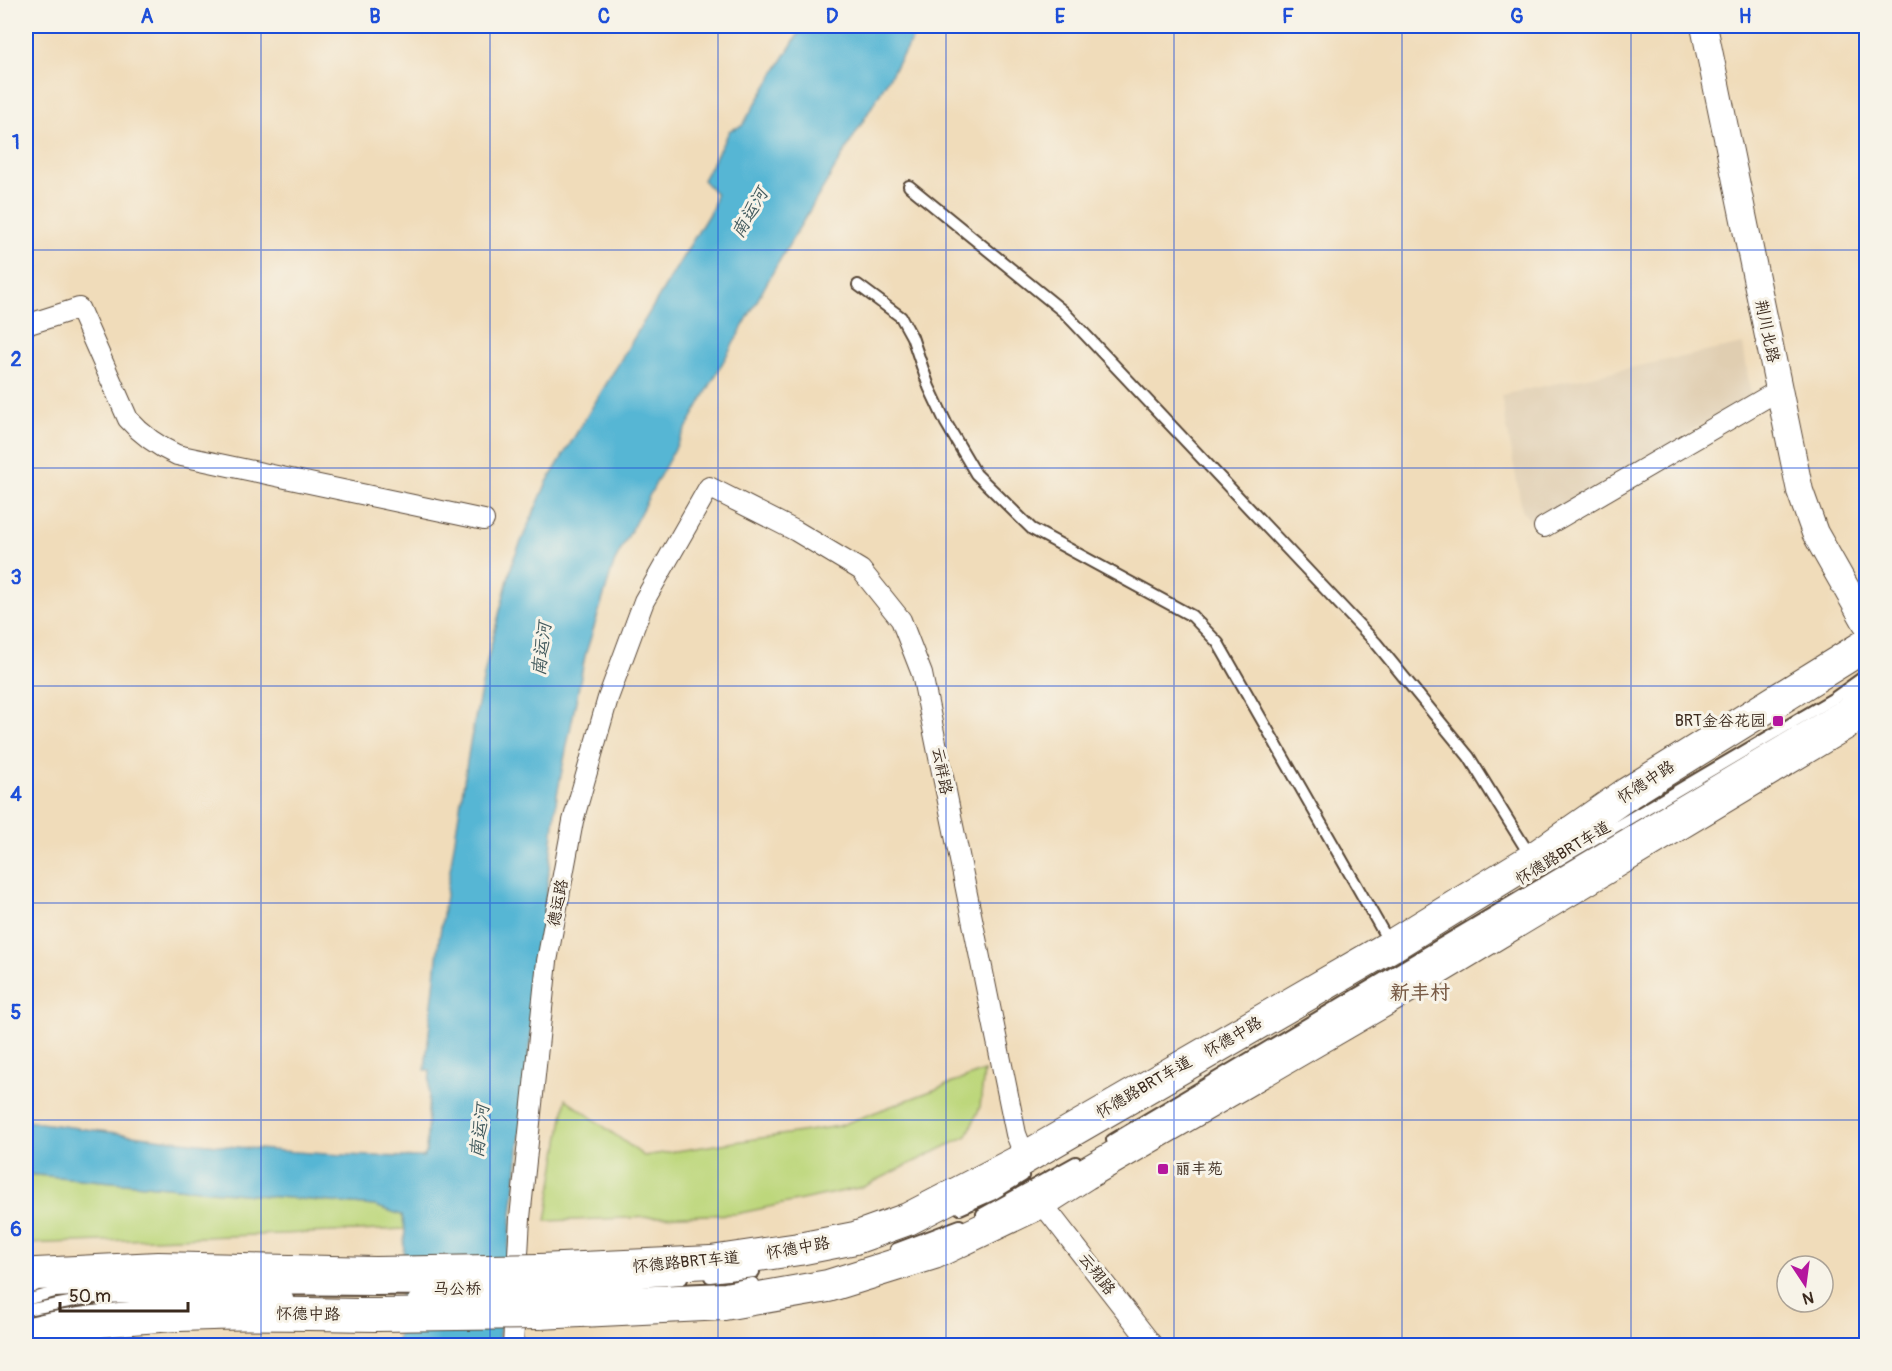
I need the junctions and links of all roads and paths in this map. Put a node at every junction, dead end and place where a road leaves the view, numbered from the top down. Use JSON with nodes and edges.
{"nodes":[{"id":1,"x":1704,"y":26,"type":"edge"},
{"id":2,"x":909,"y":186,"type":"dead end"},
{"id":3,"x":858,"y":285,"type":"dead end"},
{"id":4,"x":26,"y":325,"type":"edge"},
{"id":5,"x":1779,"y":390,"type":"junction"},
{"id":6,"x":709,"y":487,"type":"joint"},
{"id":7,"x":484,"y":520,"type":"dead end"},
{"id":8,"x":1544,"y":528,"type":"dead end"},
{"id":9,"x":1866,"y":623,"type":"edge"},
{"id":10,"x":1866,"y":645,"type":"edge"},
{"id":11,"x":1866,"y":675,"type":"edge"},
{"id":12,"x":1866,"y":687,"type":"edge"},
{"id":13,"x":1866,"y":711,"type":"edge"},
{"id":14,"x":1534,"y":867,"type":"junction"},
{"id":15,"x":1391,"y":946,"type":"junction"},
{"id":16,"x":1099,"y":1148,"type":"dead end"},
{"id":17,"x":1089,"y":1154,"type":"dead end"},
{"id":18,"x":1028,"y":1164,"type":"junction"},
{"id":19,"x":1041,"y":1203,"type":"junction"},
{"id":20,"x":952,"y":1212,"type":"dead end"},
{"id":21,"x":891,"y":1251,"type":"dead end"},
{"id":22,"x":28,"y":1282,"type":"edge"},
{"id":23,"x":540,"y":1292,"type":"junction"},
{"id":24,"x":375,"y":1294,"type":"junction"},
{"id":25,"x":26,"y":1310,"type":"edge"},
{"id":26,"x":26,"y":1334,"type":"edge"},
{"id":27,"x":513,"y":1346,"type":"edge"},
{"id":28,"x":1153,"y":1346,"type":"edge"}],
"edges":[{"from":1,"to":5,"type":"street","name":"荆川北路"},
{"from":2,"to":14,"type":"lane"},
{"from":3,"to":15,"type":"lane"},
{"from":4,"to":7,"type":"street"},
{"from":5,"to":8,"type":"street"},
{"from":5,"to":9,"type":"street","name":"荆川北路"},
{"from":6,"to":18,"type":"street","name":"云祥路"},
{"from":6,"to":27,"type":"street","name":"德运路"},
{"from":10,"to":14,"type":"main road","name":"怀德中路"},
{"from":11,"to":14,"type":"lane","name":"怀德路BRT车道"},
{"from":12,"to":16,"type":"lane","name":"怀德路BRT车道"},
{"from":13,"to":19,"type":"main road"},
{"from":14,"to":15,"type":"main road","name":"怀德中路"},
{"from":15,"to":18,"type":"main road","name":"怀德中路"},
{"from":17,"to":21,"type":"lane"},
{"from":18,"to":20,"type":"lane"},
{"from":18,"to":23,"type":"main road","name":"怀德中路"},
{"from":19,"to":23,"type":"main road"},
{"from":19,"to":28,"type":"street","name":"云翔路"},
{"from":22,"to":24,"type":"main road"},
{"from":23,"to":23,"type":"lane","name":"怀德路BRT车道"},
{"from":23,"to":24,"type":"main road","name":"马公桥","bridge":true},
{"from":23,"to":24,"type":"main road","name":"马公桥","bridge":true},
{"from":24,"to":25,"type":"lane"},
{"from":24,"to":26,"type":"main road","name":"怀德中路"}]}
